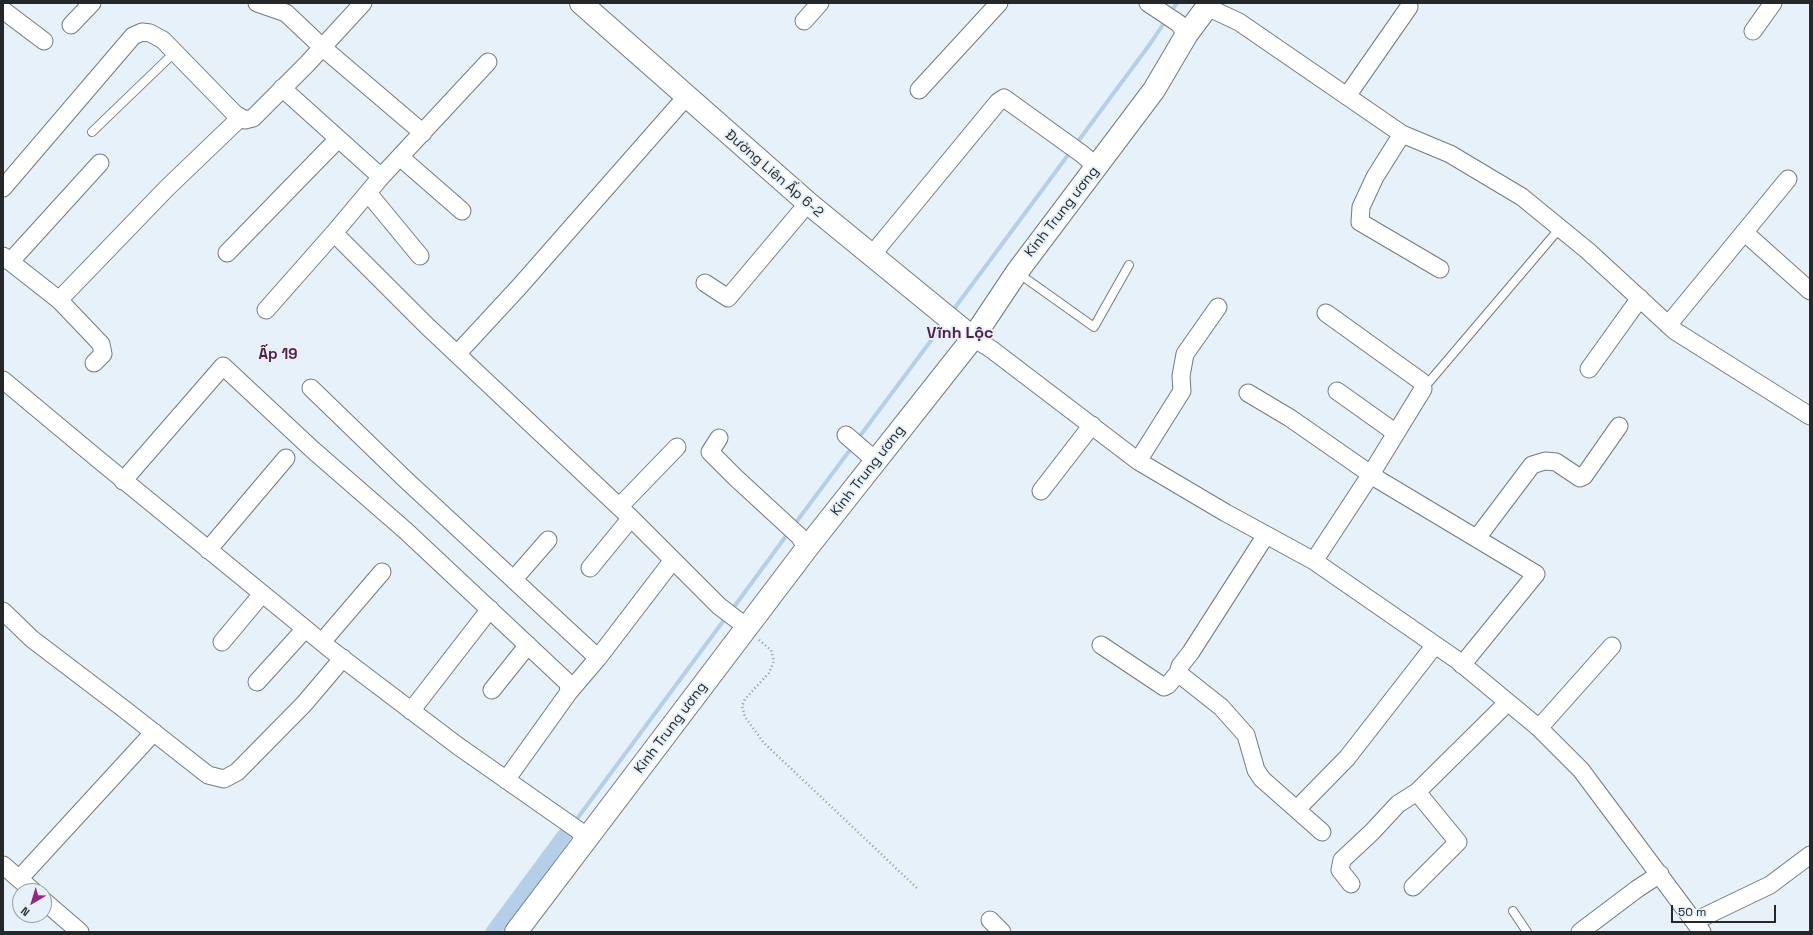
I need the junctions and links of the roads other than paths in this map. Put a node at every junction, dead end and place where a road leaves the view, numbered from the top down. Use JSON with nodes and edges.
{"nodes":[{"id":1,"x":92,"y":3,"type":"edge"},
{"id":2,"x":257,"y":3,"type":"edge"},
{"id":3,"x":363,"y":3,"type":"edge"},
{"id":4,"x":581,"y":3,"type":"edge"},
{"id":5,"x":820,"y":3,"type":"edge"},
{"id":6,"x":999,"y":3,"type":"edge"},
{"id":7,"x":1148,"y":3,"type":"edge"},
{"id":8,"x":1774,"y":3,"type":"edge"},
{"id":9,"x":1209,"y":5,"type":"edge"},
{"id":10,"x":1409,"y":7,"type":"dead end"},
{"id":11,"x":3,"y":10,"type":"edge"},
{"id":12,"x":804,"y":21,"type":"dead end"},
{"id":13,"x":71,"y":25,"type":"dead end"},
{"id":14,"x":1183,"y":28,"type":"junction"},
{"id":15,"x":1753,"y":31,"type":"dead end"},
{"id":16,"x":44,"y":41,"type":"dead end"},
{"id":17,"x":322,"y":47,"type":"junction"},
{"id":18,"x":175,"y":52,"type":"junction"},
{"id":19,"x":488,"y":62,"type":"dead end"},
{"id":20,"x":282,"y":88,"type":"junction"},
{"id":21,"x":919,"y":90,"type":"dead end"},
{"id":22,"x":1347,"y":96,"type":"junction"},
{"id":23,"x":686,"y":97,"type":"junction"},
{"id":24,"x":240,"y":118,"type":"junction"},
{"id":25,"x":92,"y":132,"type":"dead end"},
{"id":26,"x":423,"y":133,"type":"junction"},
{"id":27,"x":1402,"y":134,"type":"junction"},
{"id":28,"x":338,"y":139,"type":"junction"},
{"id":29,"x":400,"y":157,"type":"junction"},
{"id":30,"x":1090,"y":160,"type":"junction"},
{"id":31,"x":100,"y":164,"type":"dead end"},
{"id":32,"x":381,"y":177,"type":"junction"},
{"id":33,"x":1788,"y":179,"type":"dead end"},
{"id":34,"x":3,"y":188,"type":"edge"},
{"id":35,"x":368,"y":193,"type":"junction"},
{"id":36,"x":808,"y":204,"type":"junction"},
{"id":37,"x":462,"y":212,"type":"dead end"},
{"id":38,"x":1560,"y":228,"type":"junction"},
{"id":39,"x":1744,"y":232,"type":"junction"},
{"id":40,"x":334,"y":234,"type":"junction"},
{"id":41,"x":227,"y":253,"type":"dead end"},
{"id":42,"x":420,"y":256,"type":"dead end"},
{"id":43,"x":871,"y":256,"type":"junction"},
{"id":44,"x":7,"y":259,"type":"edge"},
{"id":45,"x":1129,"y":265,"type":"dead end"},
{"id":46,"x":1440,"y":269,"type":"dead end"},
{"id":47,"x":1017,"y":272,"type":"junction"},
{"id":48,"x":705,"y":283,"type":"dead end"},
{"id":49,"x":1810,"y":291,"type":"edge"},
{"id":50,"x":1640,"y":298,"type":"junction"},
{"id":51,"x":59,"y":300,"type":"junction"},
{"id":52,"x":1218,"y":307,"type":"dead end"},
{"id":53,"x":266,"y":310,"type":"dead end"},
{"id":54,"x":1326,"y":313,"type":"dead end"},
{"id":55,"x":1668,"y":325,"type":"junction"},
{"id":56,"x":967,"y":334,"type":"junction"},
{"id":57,"x":457,"y":354,"type":"junction"},
{"id":58,"x":94,"y":363,"type":"dead end"},
{"id":59,"x":1589,"y":369,"type":"dead end"},
{"id":60,"x":3,"y":380,"type":"edge"},
{"id":61,"x":311,"y":388,"type":"dead end"},
{"id":62,"x":1423,"y":389,"type":"junction"},
{"id":63,"x":1337,"y":391,"type":"dead end"},
{"id":64,"x":1248,"y":393,"type":"dead end"},
{"id":65,"x":1810,"y":416,"type":"edge"},
{"id":66,"x":1092,"y":425,"type":"junction"},
{"id":67,"x":1619,"y":426,"type":"dead end"},
{"id":68,"x":1396,"y":433,"type":"junction"},
{"id":69,"x":846,"y":435,"type":"dead end"},
{"id":70,"x":719,"y":438,"type":"dead end"},
{"id":71,"x":677,"y":447,"type":"dead end"},
{"id":72,"x":286,"y":458,"type":"dead end"},
{"id":73,"x":876,"y":461,"type":"junction"},
{"id":74,"x":1138,"y":461,"type":"junction"},
{"id":75,"x":1371,"y":474,"type":"junction"},
{"id":76,"x":123,"y":481,"type":"junction"},
{"id":77,"x":1041,"y":491,"type":"dead end"},
{"id":78,"x":625,"y":513,"type":"junction"},
{"id":79,"x":1266,"y":535,"type":"junction"},
{"id":80,"x":1477,"y":538,"type":"junction"},
{"id":81,"x":548,"y":540,"type":"dead end"},
{"id":82,"x":803,"y":542,"type":"junction"},
{"id":83,"x":208,"y":550,"type":"junction"},
{"id":84,"x":673,"y":560,"type":"junction"},
{"id":85,"x":1314,"y":561,"type":"junction"},
{"id":86,"x":590,"y":568,"type":"dead end"},
{"id":87,"x":382,"y":572,"type":"dead end"},
{"id":88,"x":514,"y":579,"type":"junction"},
{"id":89,"x":262,"y":594,"type":"junction"},
{"id":90,"x":490,"y":609,"type":"junction"},
{"id":91,"x":3,"y":611,"type":"edge"},
{"id":92,"x":743,"y":626,"type":"junction"},
{"id":93,"x":305,"y":629,"type":"junction"},
{"id":94,"x":222,"y":642,"type":"dead end"},
{"id":95,"x":322,"y":642,"type":"junction"},
{"id":96,"x":528,"y":645,"type":"junction"},
{"id":97,"x":1101,"y":645,"type":"dead end"},
{"id":98,"x":1435,"y":645,"type":"junction"},
{"id":99,"x":1612,"y":646,"type":"dead end"},
{"id":100,"x":343,"y":658,"type":"junction"},
{"id":101,"x":598,"y":658,"type":"junction"},
{"id":102,"x":1462,"y":665,"type":"junction"},
{"id":103,"x":1178,"y":673,"type":"junction"},
{"id":104,"x":257,"y":682,"type":"dead end"},
{"id":105,"x":492,"y":690,"type":"dead end"},
{"id":106,"x":569,"y":692,"type":"junction"},
{"id":107,"x":1507,"y":703,"type":"junction"},
{"id":108,"x":411,"y":711,"type":"junction"},
{"id":109,"x":1539,"y":728,"type":"junction"},
{"id":110,"x":154,"y":732,"type":"junction"},
{"id":111,"x":506,"y":780,"type":"junction"},
{"id":112,"x":1417,"y":792,"type":"junction"},
{"id":113,"x":1297,"y":809,"type":"junction"},
{"id":114,"x":577,"y":831,"type":"junction"},
{"id":115,"x":1322,"y":832,"type":"dead end"},
{"id":116,"x":1810,"y":855,"type":"edge"},
{"id":117,"x":3,"y":865,"type":"edge"},
{"id":118,"x":1660,"y":874,"type":"junction"},
{"id":119,"x":19,"y":879,"type":"junction"},
{"id":120,"x":24,"y":883,"type":"edge"},
{"id":121,"x":1351,"y":884,"type":"dead end"},
{"id":122,"x":1413,"y":887,"type":"dead end"},
{"id":123,"x":52,"y":908,"type":"edge"},
{"id":124,"x":1513,"y":911,"type":"dead end"},
{"id":125,"x":990,"y":920,"type":"dead end"},
{"id":126,"x":1698,"y":927,"type":"edge"},
{"id":127,"x":80,"y":932,"type":"edge"},
{"id":128,"x":516,"y":932,"type":"edge"},
{"id":129,"x":1002,"y":932,"type":"edge"},
{"id":130,"x":1527,"y":932,"type":"edge"},
{"id":131,"x":1580,"y":932,"type":"edge"}],
"edges":[{"from":1,"to":13,"type":"street"},
{"from":2,"to":17,"type":"street"},
{"from":3,"to":17,"type":"street"},
{"from":4,"to":23,"type":"street","name":"Đường Liên Ấp 6-2"},
{"from":5,"to":12,"type":"street"},
{"from":6,"to":21,"type":"street"},
{"from":7,"to":14,"type":"street"},
{"from":8,"to":15,"type":"street"},
{"from":9,"to":14,"type":"street","name":"Kinh Trung ương"},
{"from":9,"to":22,"type":"street"},
{"from":10,"to":22,"type":"street"},
{"from":11,"to":16,"type":"street"},
{"from":14,"to":30,"type":"street","name":"Kinh Trung ương"},
{"from":17,"to":20,"type":"street"},
{"from":17,"to":26,"type":"street"},
{"from":18,"to":24,"type":"street"},
{"from":18,"to":25,"type":"lane"},
{"from":18,"to":34,"type":"street"},
{"from":19,"to":26,"type":"street"},
{"from":20,"to":24,"type":"street"},
{"from":20,"to":28,"type":"street"},
{"from":22,"to":27,"type":"street"},
{"from":23,"to":36,"type":"street","name":"Đường Liên Ấp 6-2"},
{"from":23,"to":57,"type":"street"},
{"from":24,"to":51,"type":"street"},
{"from":26,"to":29,"type":"street"},
{"from":27,"to":38,"type":"street"},
{"from":27,"to":46,"type":"street"},
{"from":28,"to":32,"type":"street"},
{"from":28,"to":41,"type":"street"},
{"from":29,"to":32,"type":"street"},
{"from":29,"to":37,"type":"street"},
{"from":30,"to":43,"type":"street"},
{"from":30,"to":47,"type":"street","name":"Kinh Trung ương"},
{"from":31,"to":44,"type":"street"},
{"from":32,"to":35,"type":"street"},
{"from":33,"to":39,"type":"street"},
{"from":35,"to":40,"type":"street"},
{"from":35,"to":42,"type":"street"},
{"from":36,"to":43,"type":"street","name":"Đường Liên Ấp 6-2"},
{"from":36,"to":48,"type":"street"},
{"from":38,"to":50,"type":"street"},
{"from":38,"to":62,"type":"lane"},
{"from":39,"to":49,"type":"street"},
{"from":39,"to":55,"type":"street"},
{"from":40,"to":53,"type":"street"},
{"from":40,"to":57,"type":"street"},
{"from":43,"to":56,"type":"street","name":"Đường Liên Ấp 6-2"},
{"from":44,"to":51,"type":"street"},
{"from":45,"to":47,"type":"lane"},
{"from":47,"to":56,"type":"street","name":"Kinh Trung ương"},
{"from":50,"to":55,"type":"street"},
{"from":50,"to":59,"type":"street"},
{"from":51,"to":58,"type":"street"},
{"from":52,"to":74,"type":"street"},
{"from":54,"to":62,"type":"street"},
{"from":55,"to":65,"type":"street"},
{"from":56,"to":66,"type":"street"},
{"from":56,"to":73,"type":"street","name":"Kinh Trung ương"},
{"from":57,"to":78,"type":"street"},
{"from":60,"to":76,"type":"street"},
{"from":61,"to":88,"type":"street"},
{"from":62,"to":68,"type":"street"},
{"from":63,"to":68,"type":"street"},
{"from":64,"to":75,"type":"street"},
{"from":66,"to":74,"type":"street"},
{"from":66,"to":77,"type":"street"},
{"from":67,"to":80,"type":"street"},
{"from":68,"to":75,"type":"street"},
{"from":69,"to":73,"type":"street"},
{"from":70,"to":82,"type":"street"},
{"from":71,"to":78,"type":"street"},
{"from":72,"to":83,"type":"street"},
{"from":73,"to":82,"type":"street","name":"Kinh Trung ương"},
{"from":74,"to":79,"type":"street"},
{"from":75,"to":80,"type":"street"},
{"from":75,"to":85,"type":"street"},
{"from":76,"to":83,"type":"street"},
{"from":76,"to":90,"type":"street"},
{"from":78,"to":84,"type":"street"},
{"from":78,"to":86,"type":"street"},
{"from":79,"to":85,"type":"street"},
{"from":79,"to":103,"type":"street"},
{"from":80,"to":102,"type":"street"},
{"from":81,"to":88,"type":"street"},
{"from":82,"to":92,"type":"street","name":"Kinh Trung ương"},
{"from":83,"to":89,"type":"street"},
{"from":84,"to":92,"type":"street"},
{"from":84,"to":101,"type":"street"},
{"from":85,"to":98,"type":"street"},
{"from":87,"to":95,"type":"street"},
{"from":88,"to":101,"type":"street"},
{"from":89,"to":93,"type":"street"},
{"from":89,"to":94,"type":"street"},
{"from":90,"to":96,"type":"street"},
{"from":90,"to":108,"type":"street"},
{"from":91,"to":110,"type":"street"},
{"from":92,"to":114,"type":"street","name":"Kinh Trung ương"},
{"from":93,"to":95,"type":"street"},
{"from":93,"to":104,"type":"street"},
{"from":95,"to":100,"type":"street"},
{"from":96,"to":105,"type":"street"},
{"from":96,"to":106,"type":"street"},
{"from":97,"to":103,"type":"street"},
{"from":98,"to":102,"type":"street"},
{"from":98,"to":113,"type":"street"},
{"from":99,"to":109,"type":"street"},
{"from":100,"to":108,"type":"street"},
{"from":100,"to":110,"type":"street"},
{"from":101,"to":106,"type":"street"},
{"from":102,"to":107,"type":"street"},
{"from":103,"to":113,"type":"street"},
{"from":106,"to":111,"type":"street"},
{"from":107,"to":109,"type":"street"},
{"from":107,"to":112,"type":"street"},
{"from":108,"to":111,"type":"street"},
{"from":109,"to":118,"type":"street"},
{"from":110,"to":119,"type":"street"},
{"from":111,"to":114,"type":"street"},
{"from":112,"to":121,"type":"street"},
{"from":112,"to":122,"type":"street"},
{"from":113,"to":115,"type":"street"},
{"from":114,"to":128,"type":"street","name":"Kinh Trung ương"},
{"from":116,"to":126,"type":"street"},
{"from":117,"to":119,"type":"street"},
{"from":118,"to":126,"type":"street"},
{"from":118,"to":131,"type":"street"},
{"from":119,"to":120,"type":"street"},
{"from":123,"to":127,"type":"street"},
{"from":124,"to":130,"type":"lane"},
{"from":125,"to":129,"type":"street"}]}
